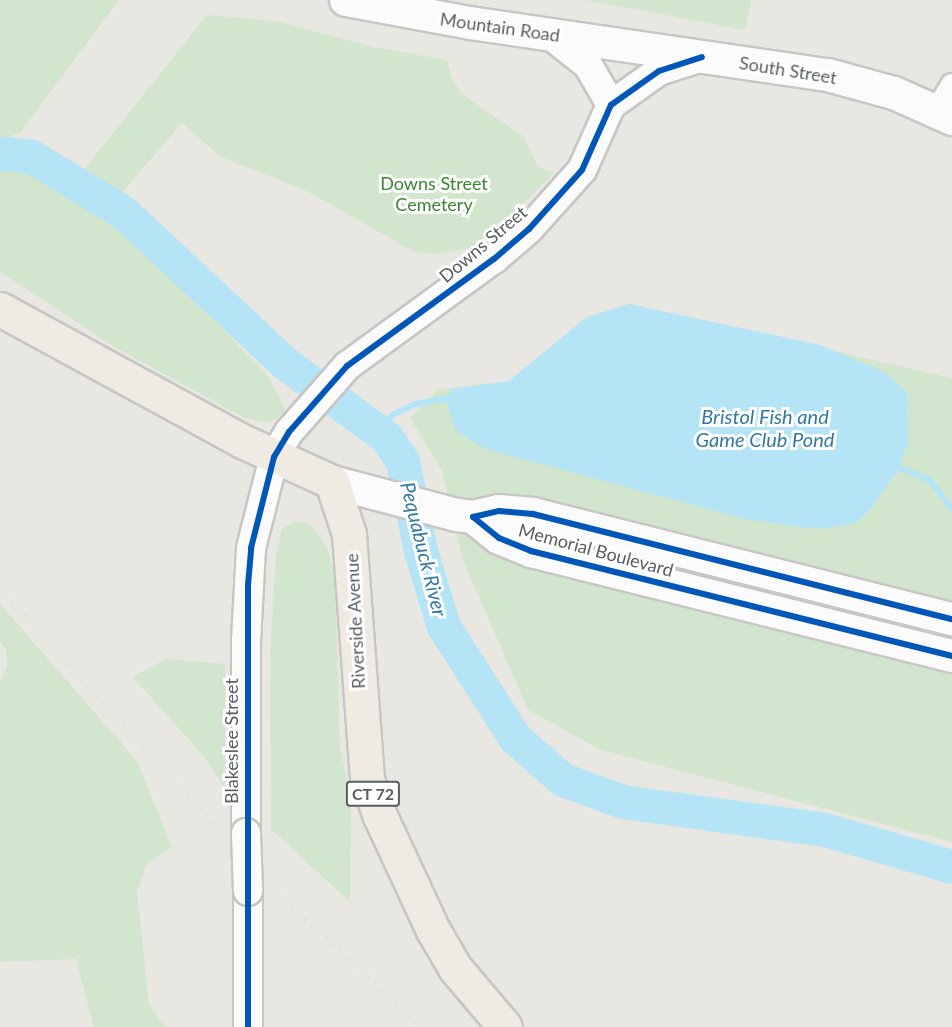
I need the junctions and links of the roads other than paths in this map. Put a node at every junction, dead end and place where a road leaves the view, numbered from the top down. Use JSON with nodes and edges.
{"nodes":[{"id":1,"x":346,"y":0,"type":"edge"},
{"id":2,"x":550,"y":35,"type":"junction"},
{"id":3,"x":619,"y":45,"type":"joint"},
{"id":4,"x":702,"y":57,"type":"junction"},
{"id":5,"x":611,"y":105,"type":"junction"},
{"id":6,"x":947,"y":105,"type":"edge"},
{"id":7,"x":0,"y":309,"type":"edge"},
{"id":8,"x":274,"y":457,"type":"junction"},
{"id":9,"x":332,"y":482,"type":"junction"},
{"id":10,"x":465,"y":516,"type":"junction"},
{"id":11,"x":952,"y":619,"type":"edge"},
{"id":12,"x":952,"y":656,"type":"edge"},
{"id":13,"x":248,"y":1027,"type":"edge"},
{"id":14,"x":505,"y":1027,"type":"edge"}],
"edges":[{"from":1,"to":2,"type":"main road","name":"Mountain Road"},
{"from":2,"to":3,"type":"main road","name":"Mountain Road"},
{"from":2,"to":5,"type":"street"},
{"from":3,"to":4,"type":"main road","name":"South Street"},
{"from":4,"to":5,"type":"street"},
{"from":4,"to":6,"type":"main road","name":"South Street"},
{"from":5,"to":8,"type":"street","name":"Downs Street"},
{"from":7,"to":8,"type":"highway"},
{"from":8,"to":9,"type":"highway"},
{"from":8,"to":13,"type":"street","name":"Blakeslee Street","bridge":true},
{"from":9,"to":10,"type":"main road","name":"Memorial Boulevard"},
{"from":9,"to":14,"type":"highway","name":"Riverside Avenue","number":"CT 72"},
{"from":10,"to":11,"type":"main road","name":"Memorial Boulevard"},
{"from":10,"to":12,"type":"main road","name":"Memorial Boulevard"}]}
